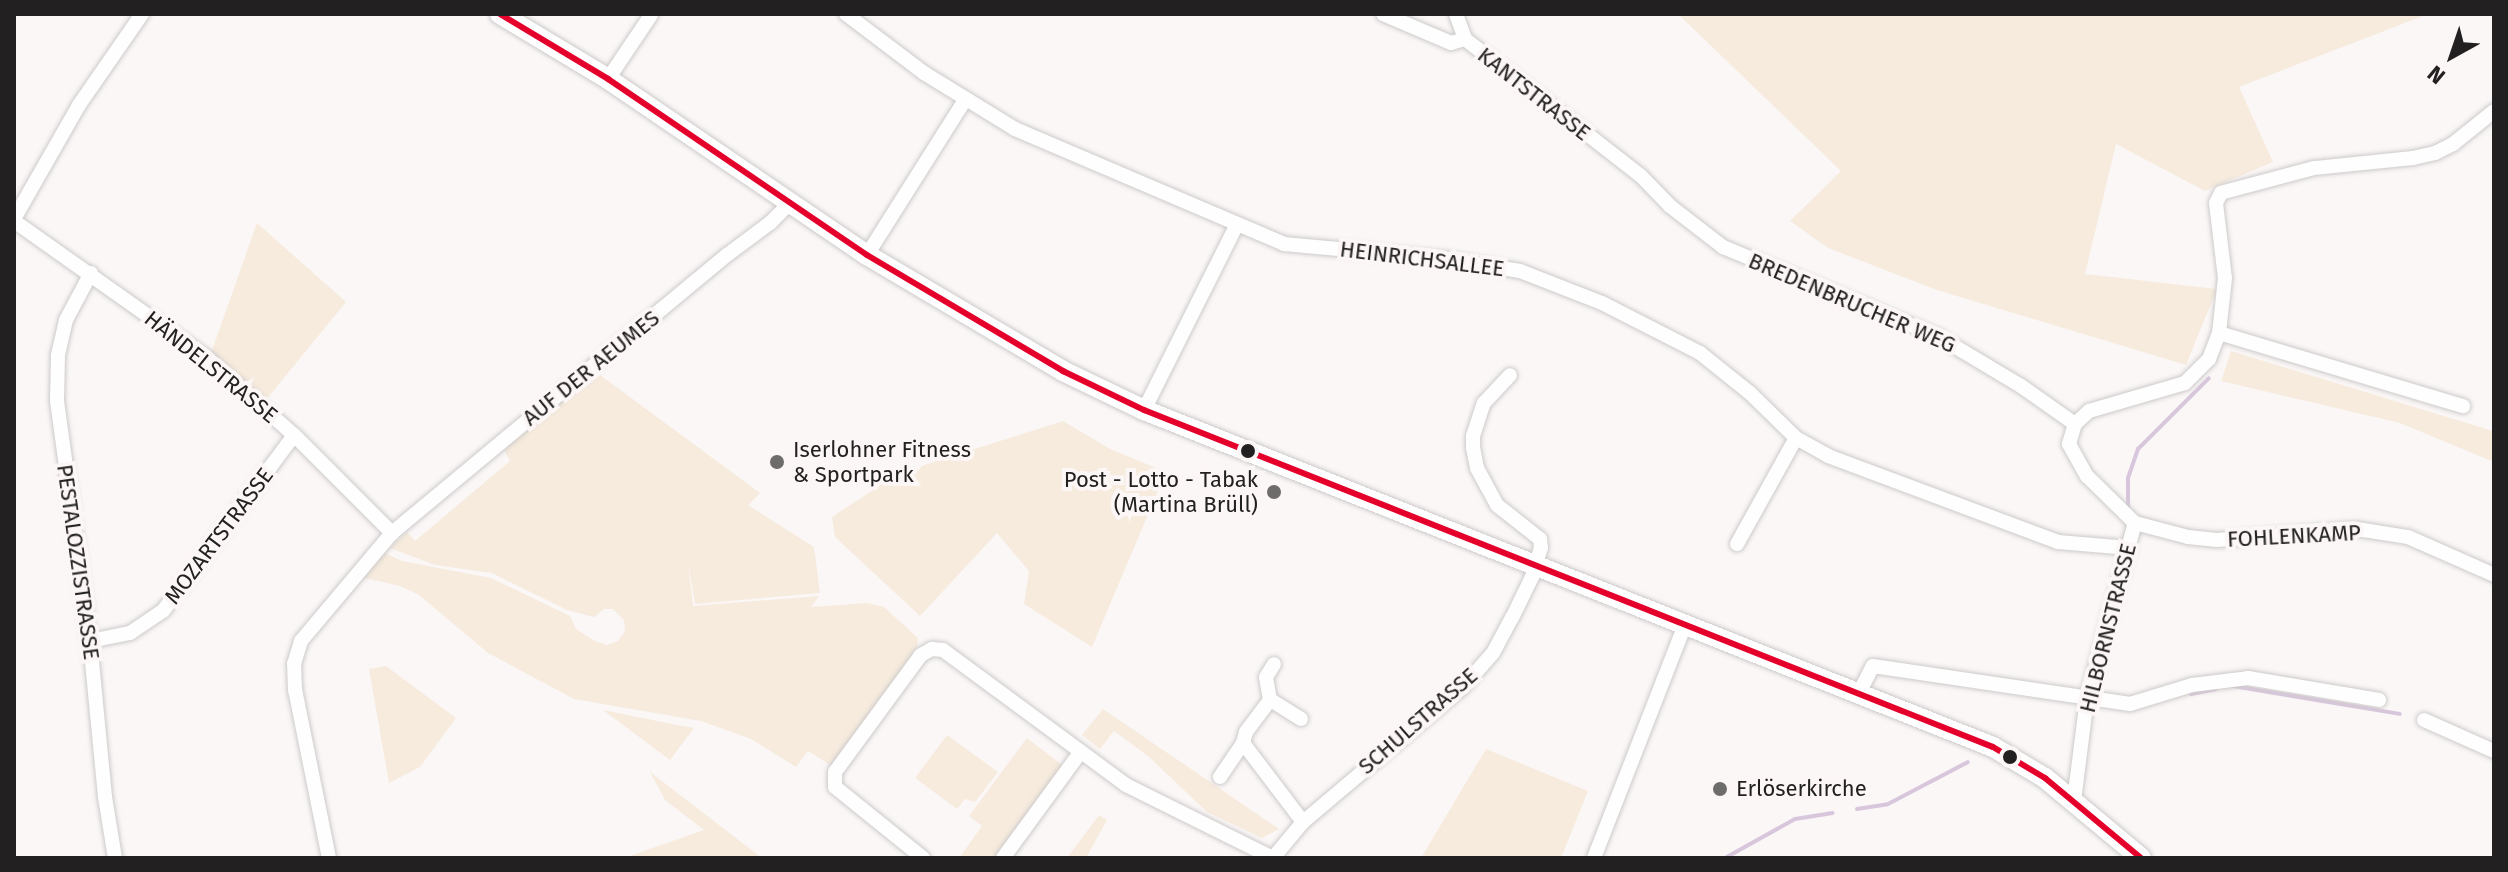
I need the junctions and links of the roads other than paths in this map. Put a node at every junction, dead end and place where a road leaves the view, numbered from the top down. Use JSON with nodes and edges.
{"nodes":[{"id":1,"x":142,"y":14,"type":"edge"},
{"id":2,"x":500,"y":14,"type":"edge"},
{"id":3,"x":846,"y":14,"type":"edge"},
{"id":4,"x":1383,"y":14,"type":"edge"},
{"id":5,"x":1456,"y":14,"type":"edge"},
{"id":6,"x":651,"y":15,"type":"edge"},
{"id":7,"x":1465,"y":39,"type":"junction"},
{"id":8,"x":608,"y":79,"type":"junction"},
{"id":9,"x":965,"y":100,"type":"junction"},
{"id":10,"x":2494,"y":111,"type":"edge"},
{"id":11,"x":789,"y":204,"type":"junction"},
{"id":12,"x":1670,"y":206,"type":"joint"},
{"id":13,"x":14,"y":220,"type":"edge"},
{"id":14,"x":1237,"y":224,"type":"junction"},
{"id":15,"x":867,"y":255,"type":"junction"},
{"id":16,"x":91,"y":273,"type":"junction"},
{"id":17,"x":2219,"y":333,"type":"junction"},
{"id":18,"x":1510,"y":375,"type":"dead end"},
{"id":19,"x":2463,"y":406,"type":"dead end"},
{"id":20,"x":1144,"y":410,"type":"junction"},
{"id":21,"x":2075,"y":424,"type":"junction"},
{"id":22,"x":294,"y":435,"type":"junction"},
{"id":23,"x":1796,"y":438,"type":"junction"},
{"id":24,"x":2135,"y":523,"type":"junction"},
{"id":25,"x":392,"y":533,"type":"junction"},
{"id":26,"x":1737,"y":544,"type":"dead end"},
{"id":27,"x":2129,"y":548,"type":"junction"},
{"id":28,"x":1536,"y":564,"type":"junction"},
{"id":29,"x":2494,"y":575,"type":"edge"},
{"id":30,"x":1685,"y":624,"type":"junction"},
{"id":31,"x":90,"y":641,"type":"junction"},
{"id":32,"x":1274,"y":664,"type":"dead end"},
{"id":33,"x":1859,"y":693,"type":"junction"},
{"id":34,"x":2087,"y":698,"type":"junction"},
{"id":35,"x":1270,"y":700,"type":"junction"},
{"id":36,"x":2379,"y":700,"type":"dead end"},
{"id":37,"x":1301,"y":719,"type":"dead end"},
{"id":38,"x":2424,"y":720,"type":"dead end"},
{"id":39,"x":1243,"y":743,"type":"junction"},
{"id":40,"x":2494,"y":751,"type":"edge"},
{"id":41,"x":1079,"y":754,"type":"junction"},
{"id":42,"x":1220,"y":777,"type":"dead end"},
{"id":43,"x":2074,"y":801,"type":"junction"},
{"id":44,"x":1303,"y":822,"type":"junction"},
{"id":45,"x":115,"y":858,"type":"edge"},
{"id":46,"x":329,"y":858,"type":"edge"},
{"id":47,"x":923,"y":858,"type":"edge"},
{"id":48,"x":1003,"y":858,"type":"edge"},
{"id":49,"x":1273,"y":858,"type":"edge"},
{"id":50,"x":1594,"y":858,"type":"edge"},
{"id":51,"x":2141,"y":858,"type":"edge"}],
"edges":[{"from":1,"to":13,"type":"street"},
{"from":2,"to":8,"type":"main road"},
{"from":3,"to":9,"type":"street","name":"HEINRICHSALLEE"},
{"from":4,"to":7,"type":"street","name":"KANTSTRASSE"},
{"from":5,"to":7,"type":"street"},
{"from":6,"to":8,"type":"street"},
{"from":7,"to":12,"type":"street","name":"KANTSTRASSE"},
{"from":8,"to":11,"type":"main road"},
{"from":9,"to":14,"type":"street","name":"HEINRICHSALLEE"},
{"from":9,"to":15,"type":"street"},
{"from":10,"to":17,"type":"street"},
{"from":11,"to":15,"type":"main road"},
{"from":11,"to":25,"type":"street","name":"AUF DER AEUMES"},
{"from":12,"to":21,"type":"street","name":"BREDENBRUCHER WEG"},
{"from":13,"to":16,"type":"street","name":"HÄNDELSTRASSE"},
{"from":14,"to":20,"type":"street"},
{"from":14,"to":23,"type":"street","name":"HEINRICHSALLEE"},
{"from":15,"to":20,"type":"main road"},
{"from":16,"to":22,"type":"street","name":"HÄNDELSTRASSE"},
{"from":16,"to":31,"type":"street","name":"PESTALOZZISTRASSE"},
{"from":17,"to":19,"type":"street"},
{"from":17,"to":21,"type":"street"},
{"from":18,"to":28,"type":"street"},
{"from":20,"to":28,"type":"main road"},
{"from":21,"to":24,"type":"street","name":"HILBORNSTRASSE"},
{"from":22,"to":25,"type":"street","name":"HÄNDELSTRASSE"},
{"from":22,"to":31,"type":"street","name":"MOZARTSTRASSE"},
{"from":23,"to":26,"type":"street"},
{"from":23,"to":27,"type":"street","name":"HEINRICHSALLEE"},
{"from":24,"to":27,"type":"street","name":"HILBORNSTRASSE"},
{"from":24,"to":29,"type":"street","name":"FOHLENKAMP"},
{"from":25,"to":46,"type":"street","name":"AUF DER AEUMES"},
{"from":27,"to":34,"type":"street","name":"HILBORNSTRASSE"},
{"from":28,"to":30,"type":"main road"},
{"from":28,"to":44,"type":"street","name":"SCHULSTRASSE"},
{"from":30,"to":33,"type":"main road"},
{"from":30,"to":50,"type":"street"},
{"from":31,"to":45,"type":"street","name":"PESTALOZZISTRASSE"},
{"from":32,"to":35,"type":"street"},
{"from":33,"to":34,"type":"street"},
{"from":33,"to":43,"type":"main road"},
{"from":34,"to":36,"type":"street"},
{"from":34,"to":43,"type":"street","name":"HILBORNSTRASSE"},
{"from":35,"to":37,"type":"street"},
{"from":35,"to":39,"type":"street"},
{"from":38,"to":40,"type":"street"},
{"from":39,"to":42,"type":"street"},
{"from":39,"to":44,"type":"street"},
{"from":41,"to":47,"type":"street"},
{"from":41,"to":48,"type":"street"},
{"from":41,"to":49,"type":"street"},
{"from":43,"to":51,"type":"main road"},
{"from":44,"to":49,"type":"street","name":"SCHULSTRASSE"}]}
